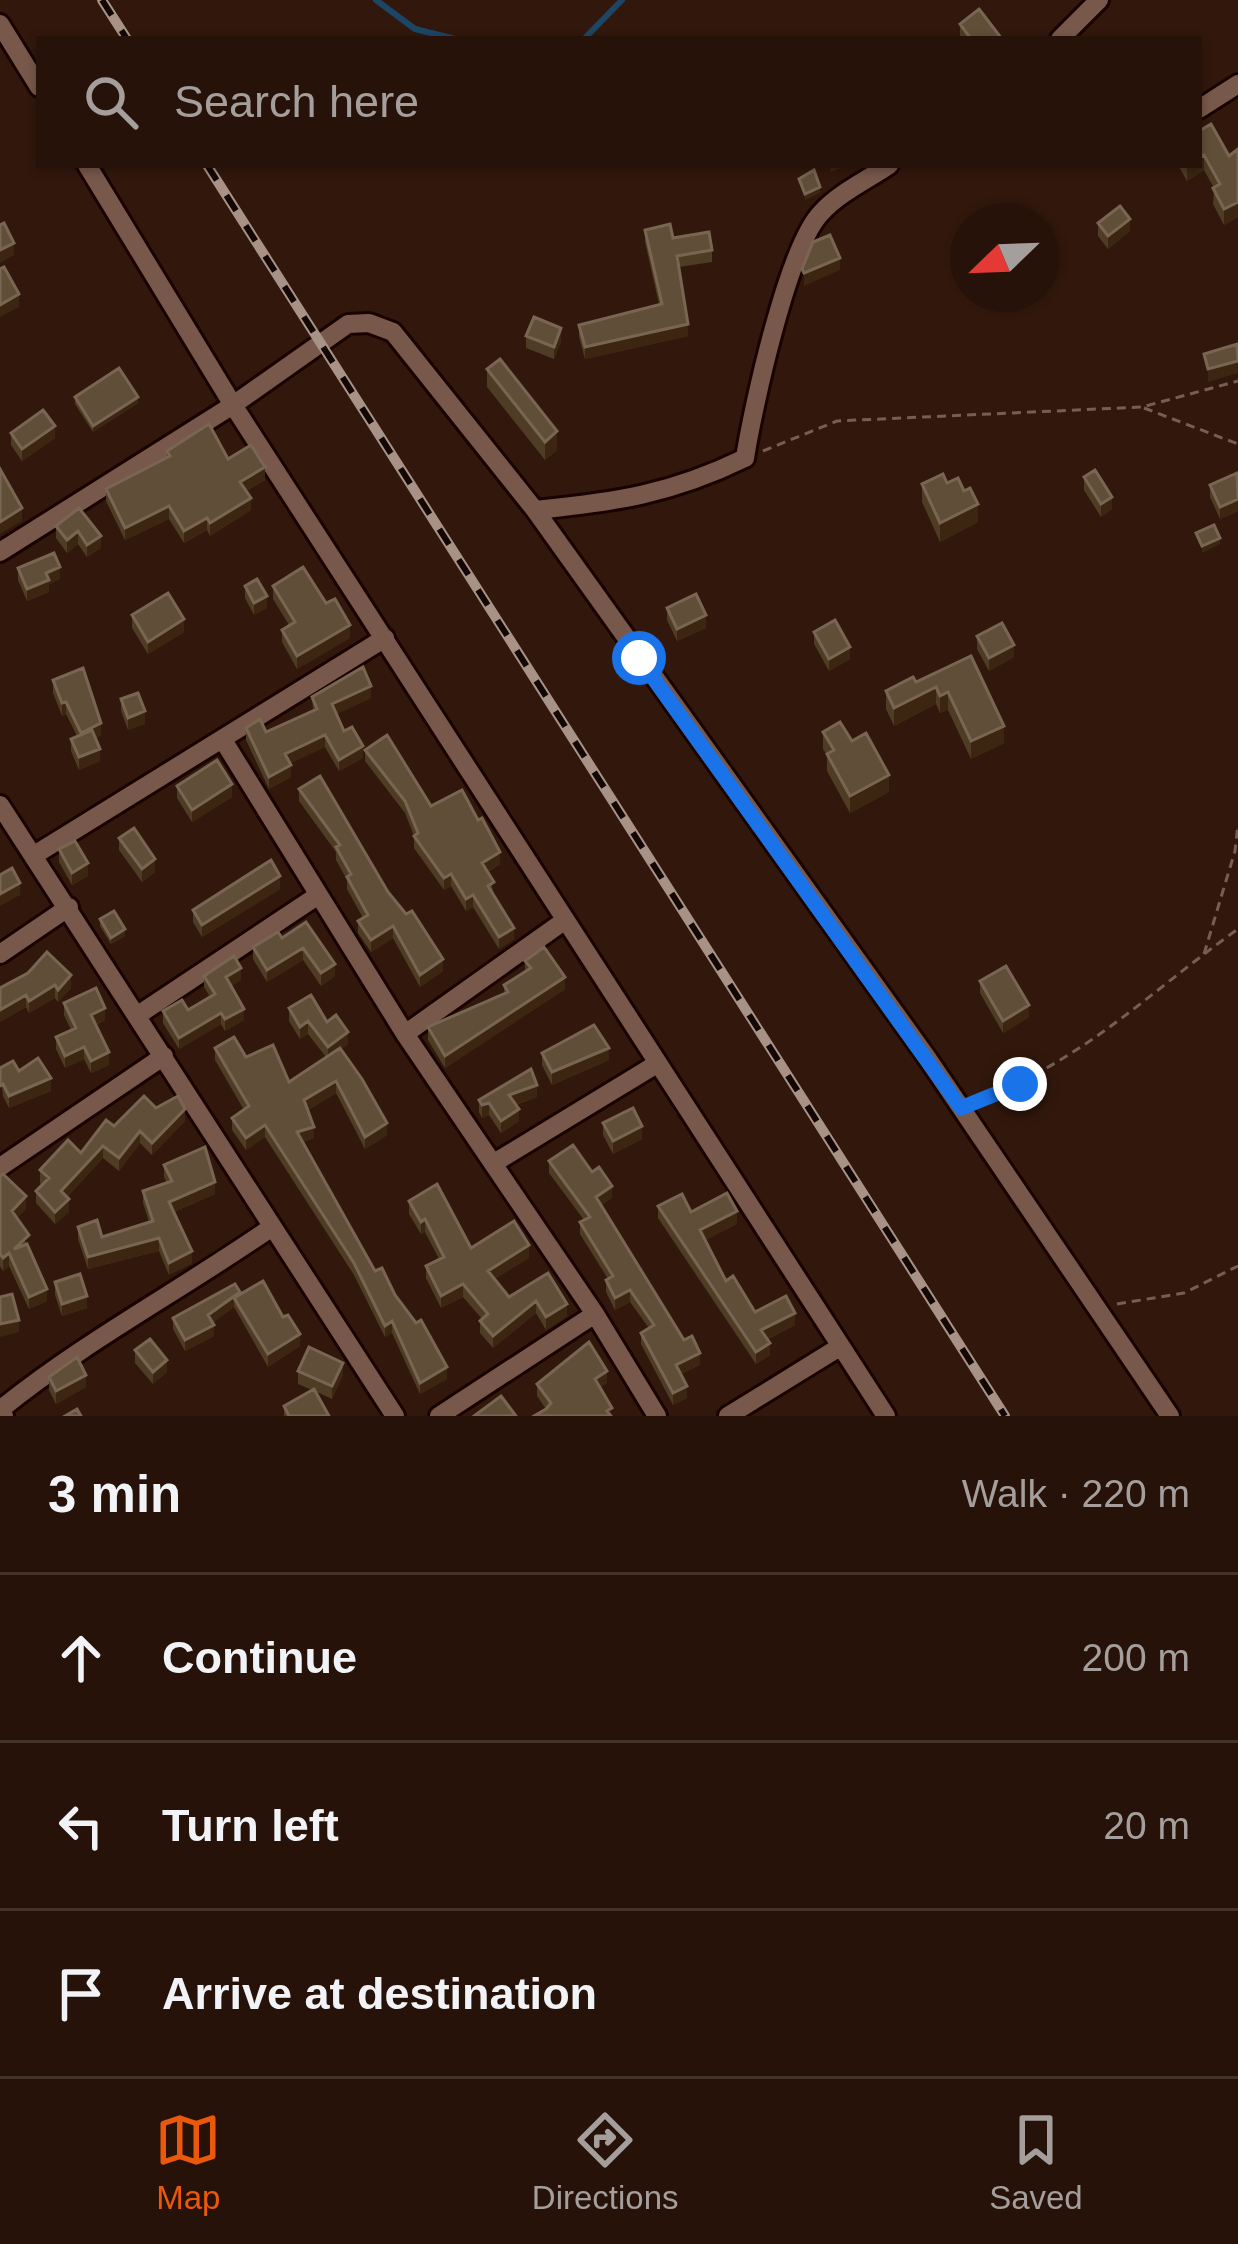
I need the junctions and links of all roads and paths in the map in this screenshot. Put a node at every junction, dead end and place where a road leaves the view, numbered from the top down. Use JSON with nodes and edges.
{"nodes":[{"id":1,"x":1099,"y":0,"type":"edge"},
{"id":2,"x":0,"y":25,"type":"edge"},
{"id":3,"x":1063,"y":36,"type":"edge"},
{"id":4,"x":36,"y":82,"type":"edge"},
{"id":5,"x":1238,"y":84,"type":"edge"},
{"id":6,"x":1202,"y":107,"type":"edge"},
{"id":7,"x":89,"y":168,"type":"edge"},
{"id":8,"x":885,"y":168,"type":"edge"},
{"id":9,"x":1238,"y":381,"type":"edge"},
{"id":10,"x":233,"y":405,"type":"junction"},
{"id":11,"x":1142,"y":407,"type":"junction"},
{"id":12,"x":1238,"y":444,"type":"edge"},
{"id":13,"x":745,"y":458,"type":"junction"},
{"id":14,"x":536,"y":510,"type":"junction"},
{"id":15,"x":0,"y":552,"type":"edge"},
{"id":16,"x":385,"y":638,"type":"junction"},
{"id":17,"x":224,"y":740,"type":"junction"},
{"id":18,"x":0,"y":805,"type":"edge"},
{"id":19,"x":1238,"y":824,"type":"edge"},
{"id":20,"x":36,"y":854,"type":"junction"},
{"id":21,"x":317,"y":896,"type":"junction"},
{"id":22,"x":68,"y":907,"type":"junction"},
{"id":23,"x":564,"y":921,"type":"junction"},
{"id":24,"x":1238,"y":929,"type":"edge"},
{"id":25,"x":0,"y":954,"type":"edge"},
{"id":26,"x":1203,"y":956,"type":"junction"},
{"id":27,"x":138,"y":1015,"type":"junction"},
{"id":28,"x":405,"y":1034,"type":"junction"},
{"id":29,"x":164,"y":1056,"type":"junction"},
{"id":30,"x":656,"y":1065,"type":"junction"},
{"id":31,"x":961,"y":1108,"type":"junction"},
{"id":32,"x":494,"y":1163,"type":"junction"},
{"id":33,"x":0,"y":1167,"type":"edge"},
{"id":34,"x":272,"y":1227,"type":"junction"},
{"id":35,"x":1238,"y":1266,"type":"edge"},
{"id":36,"x":1091,"y":1303,"type":"junction"},
{"id":37,"x":595,"y":1314,"type":"junction"},
{"id":38,"x":838,"y":1348,"type":"junction"},
{"id":39,"x":2,"y":1411,"type":"edge"},
{"id":40,"x":394,"y":1416,"type":"edge"},
{"id":41,"x":439,"y":1416,"type":"edge"},
{"id":42,"x":657,"y":1416,"type":"edge"},
{"id":43,"x":728,"y":1416,"type":"edge"},
{"id":44,"x":886,"y":1416,"type":"edge"},
{"id":45,"x":1169,"y":1416,"type":"edge"}],
"edges":[{"from":1,"to":3,"type":"street"},
{"from":2,"to":4,"type":"street"},
{"from":5,"to":6,"type":"street"},
{"from":7,"to":10,"type":"street"},
{"from":8,"to":13,"type":"street"},
{"from":9,"to":11,"type":"path"},
{"from":10,"to":14,"type":"street"},
{"from":10,"to":15,"type":"street"},
{"from":10,"to":16,"type":"street"},
{"from":11,"to":12,"type":"path"},
{"from":11,"to":13,"type":"path"},
{"from":13,"to":14,"type":"street"},
{"from":14,"to":31,"type":"street"},
{"from":16,"to":17,"type":"street"},
{"from":16,"to":23,"type":"street"},
{"from":17,"to":20,"type":"street"},
{"from":17,"to":21,"type":"street"},
{"from":18,"to":20,"type":"street"},
{"from":19,"to":26,"type":"path"},
{"from":20,"to":22,"type":"street"},
{"from":21,"to":27,"type":"street"},
{"from":21,"to":28,"type":"street"},
{"from":22,"to":25,"type":"street"},
{"from":22,"to":27,"type":"street"},
{"from":23,"to":28,"type":"street"},
{"from":23,"to":30,"type":"street"},
{"from":24,"to":26,"type":"path"},
{"from":26,"to":31,"type":"path"},
{"from":27,"to":29,"type":"street"},
{"from":28,"to":32,"type":"street"},
{"from":29,"to":33,"type":"street"},
{"from":29,"to":34,"type":"street"},
{"from":30,"to":32,"type":"street"},
{"from":30,"to":38,"type":"street"},
{"from":31,"to":36,"type":"street"},
{"from":32,"to":37,"type":"street"},
{"from":34,"to":39,"type":"street"},
{"from":34,"to":40,"type":"street"},
{"from":35,"to":36,"type":"path"},
{"from":36,"to":45,"type":"street"},
{"from":37,"to":41,"type":"street"},
{"from":37,"to":42,"type":"street"},
{"from":38,"to":43,"type":"street"},
{"from":38,"to":44,"type":"street"}]}
